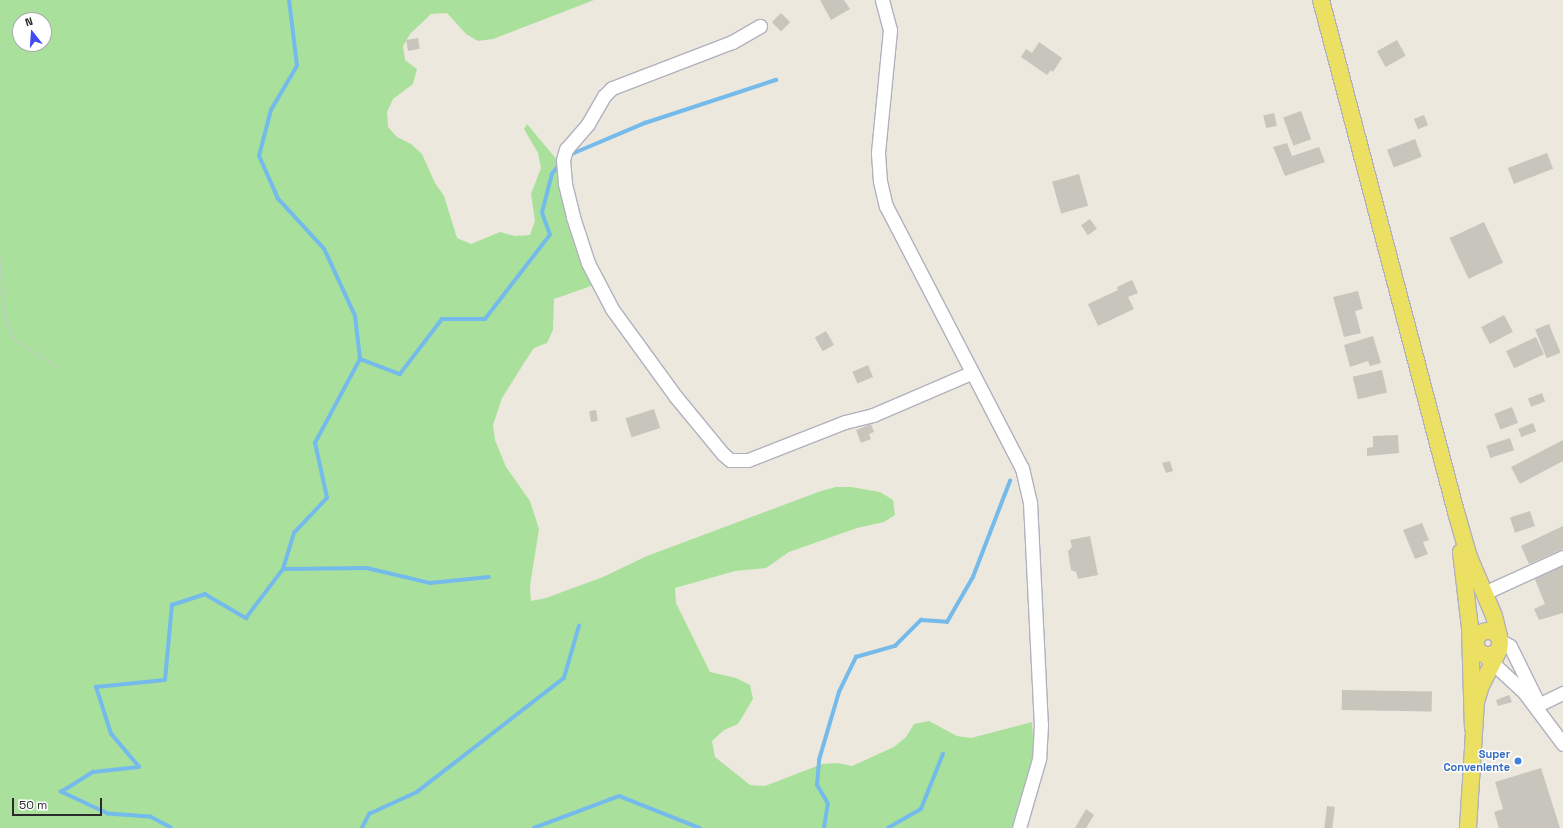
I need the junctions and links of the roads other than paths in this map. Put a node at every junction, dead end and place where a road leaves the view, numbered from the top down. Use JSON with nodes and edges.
{"nodes":[{"id":1,"x":882,"y":0,"type":"edge"},
{"id":2,"x":1321,"y":0,"type":"edge"},
{"id":3,"x":760,"y":26,"type":"dead end"},
{"id":4,"x":971,"y":373,"type":"junction"},
{"id":5,"x":1456,"y":512,"type":"junction"},
{"id":6,"x":1563,"y":557,"type":"edge"},
{"id":7,"x":1484,"y":593,"type":"junction"},
{"id":8,"x":1488,"y":646,"type":"junction"},
{"id":9,"x":1508,"y":676,"type":"junction"},
{"id":10,"x":1484,"y":681,"type":"junction"},
{"id":11,"x":1563,"y":693,"type":"edge"},
{"id":12,"x":1541,"y":710,"type":"junction"},
{"id":13,"x":1473,"y":728,"type":"junction"},
{"id":14,"x":1563,"y":744,"type":"edge"},
{"id":15,"x":1019,"y":828,"type":"edge"},
{"id":16,"x":1468,"y":828,"type":"edge"}],
"edges":[{"from":1,"to":4,"type":"street"},
{"from":2,"to":5,"type":"main road"},
{"from":3,"to":4,"type":"street"},
{"from":4,"to":15,"type":"street"},
{"from":5,"to":7,"type":"main road"},
{"from":5,"to":8,"type":"main road"},
{"from":6,"to":7,"type":"street"},
{"from":7,"to":8,"type":"main road"},
{"from":8,"to":9,"type":"street"},
{"from":8,"to":10,"type":"main road"},
{"from":8,"to":12,"type":"street"},
{"from":8,"to":13,"type":"main road"},
{"from":9,"to":10,"type":"street"},
{"from":9,"to":12,"type":"street"},
{"from":10,"to":13,"type":"main road"},
{"from":11,"to":12,"type":"street"},
{"from":12,"to":14,"type":"street"},
{"from":13,"to":16,"type":"main road"}]}
